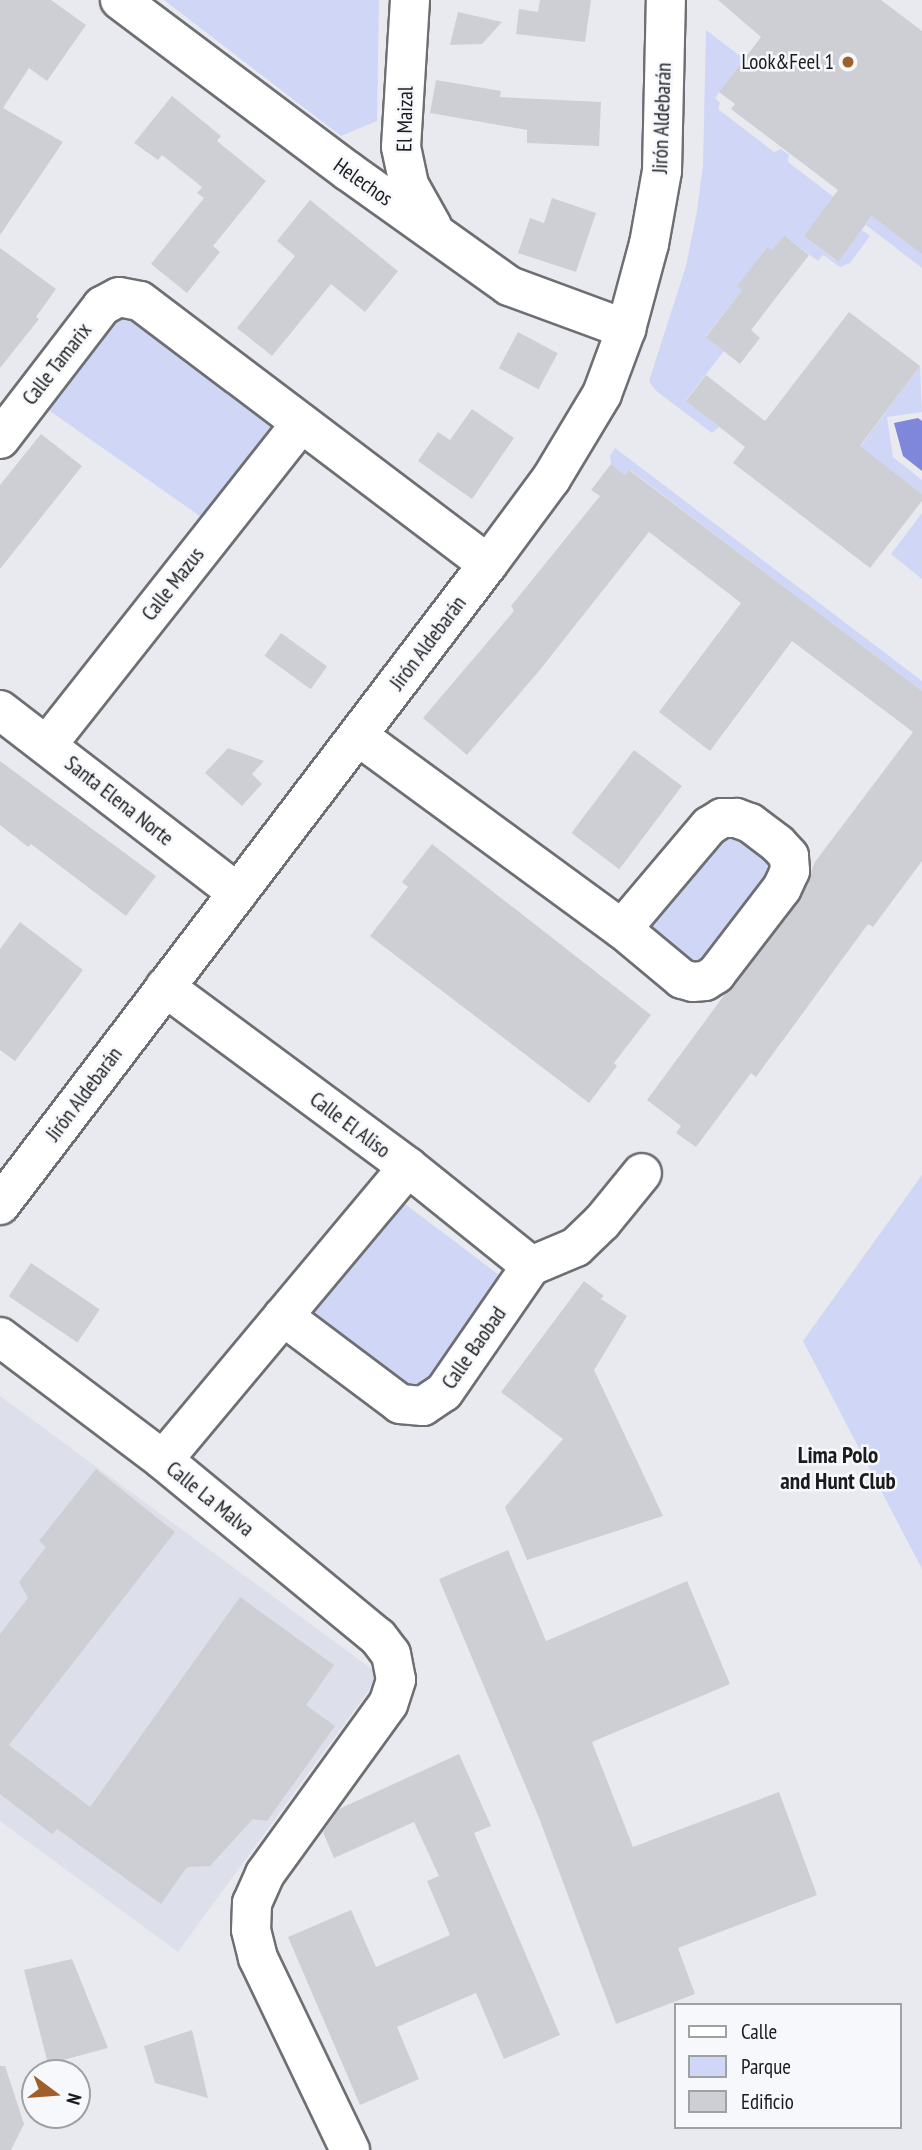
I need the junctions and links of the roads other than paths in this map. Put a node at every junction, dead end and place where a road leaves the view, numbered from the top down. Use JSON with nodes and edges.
{"nodes":[{"id":1,"x":120,"y":0,"type":"edge"},
{"id":2,"x":410,"y":0,"type":"edge"},
{"id":3,"x":666,"y":0,"type":"edge"},
{"id":4,"x":401,"y":147,"type":"junction"},
{"id":5,"x":348,"y":172,"type":"junction"},
{"id":6,"x":435,"y":231,"type":"junction"},
{"id":7,"x":626,"y":329,"type":"junction"},
{"id":8,"x":300,"y":423,"type":"junction"},
{"id":9,"x":0,"y":439,"type":"edge"},
{"id":10,"x":488,"y":564,"type":"junction"},
{"id":11,"x":0,"y":710,"type":"edge"},
{"id":12,"x":358,"y":736,"type":"junction"},
{"id":13,"x":47,"y":746,"type":"junction"},
{"id":14,"x":238,"y":893,"type":"junction"},
{"id":15,"x":622,"y":929,"type":"junction"},
{"id":16,"x":165,"y":987,"type":"junction"},
{"id":17,"x":408,"y":1167,"type":"junction"},
{"id":18,"x":642,"y":1173,"type":"dead end"},
{"id":19,"x":0,"y":1205,"type":"edge"},
{"id":20,"x":531,"y":1266,"type":"junction"},
{"id":21,"x":283,"y":1316,"type":"junction"},
{"id":22,"x":0,"y":1337,"type":"edge"},
{"id":23,"x":163,"y":1460,"type":"junction"},
{"id":24,"x":350,"y":2150,"type":"edge"}],
"edges":[{"from":1,"to":5,"type":"street","name":"Helechos"},
{"from":2,"to":4,"type":"street","name":"El Maizal"},
{"from":3,"to":7,"type":"street","name":"Jirón Aldebarán"},
{"from":4,"to":5,"type":"street"},
{"from":4,"to":6,"type":"street","name":"El Maizal"},
{"from":5,"to":6,"type":"street","name":"Helechos"},
{"from":6,"to":7,"type":"street","name":"Helechos"},
{"from":7,"to":10,"type":"street","name":"Jirón Aldebarán"},
{"from":8,"to":9,"type":"street","name":"Calle Tamarix"},
{"from":8,"to":10,"type":"street"},
{"from":8,"to":13,"type":"street","name":"Calle Mazus"},
{"from":10,"to":12,"type":"street","name":"Jirón Aldebarán"},
{"from":11,"to":13,"type":"street","name":"Santa Elena Norte"},
{"from":12,"to":14,"type":"street","name":"Jirón Aldebarán"},
{"from":12,"to":15,"type":"street"},
{"from":13,"to":14,"type":"street","name":"Santa Elena Norte"},
{"from":14,"to":16,"type":"street","name":"Jirón Aldebarán"},
{"from":15,"to":15,"type":"street"},
{"from":16,"to":17,"type":"street","name":"Calle El Aliso"},
{"from":16,"to":19,"type":"street","name":"Jirón Aldebarán"},
{"from":17,"to":20,"type":"street","name":"Calle El Aliso"},
{"from":17,"to":21,"type":"street"},
{"from":18,"to":20,"type":"street"},
{"from":20,"to":21,"type":"street","name":"Calle Baobad"},
{"from":21,"to":23,"type":"street"},
{"from":22,"to":23,"type":"street","name":"Calle La Malva"},
{"from":23,"to":24,"type":"street","name":"Calle La Malva"}]}
